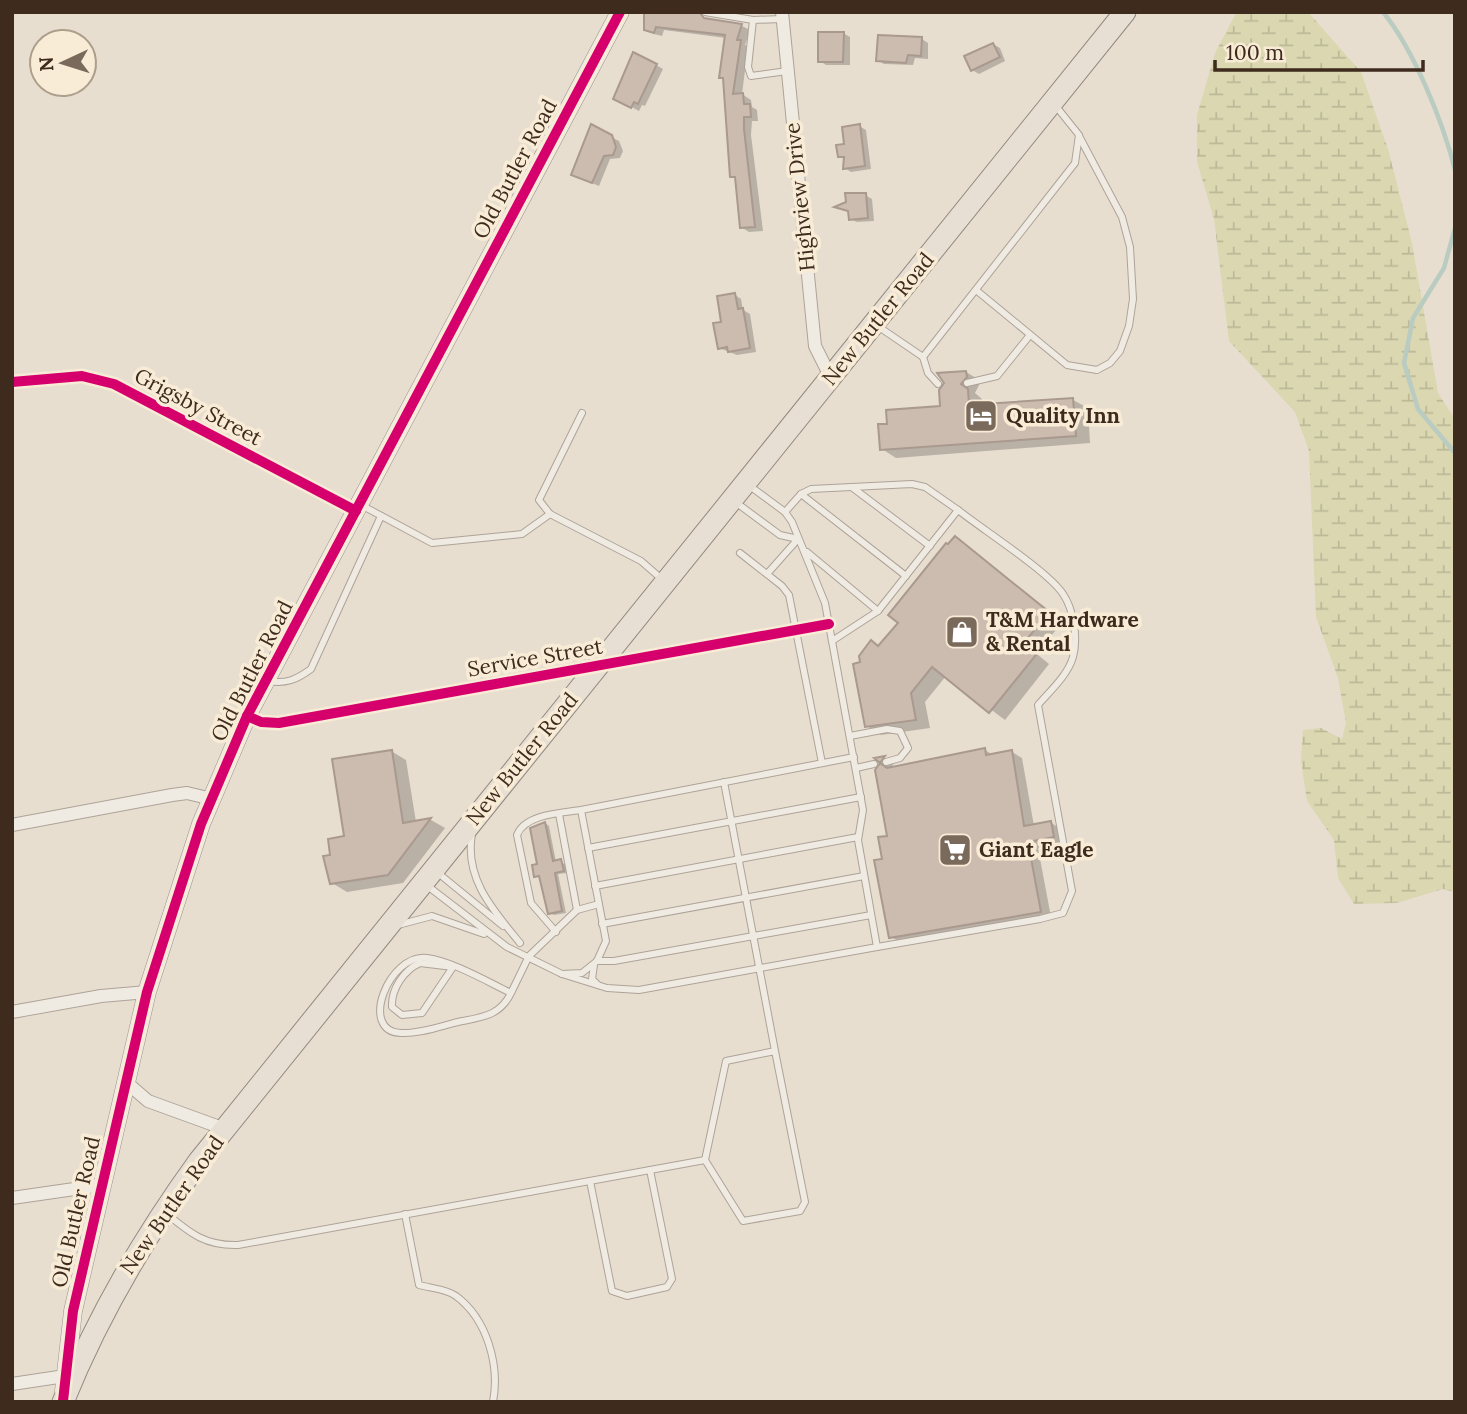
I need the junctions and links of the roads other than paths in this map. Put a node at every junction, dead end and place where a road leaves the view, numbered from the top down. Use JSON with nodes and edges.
{"nodes":[{"id":1,"x":620,"y":12,"type":"edge"},
{"id":2,"x":705,"y":12,"type":"edge"},
{"id":3,"x":1125,"y":12,"type":"edge"},
{"id":4,"x":782,"y":16,"type":"edge"},
{"id":5,"x":753,"y":20,"type":"junction"},
{"id":6,"x":787,"y":71,"type":"junction"},
{"id":7,"x":1053,"y":102,"type":"junction"},
{"id":8,"x":1079,"y":136,"type":"junction"},
{"id":9,"x":976,"y":290,"type":"junction"},
{"id":10,"x":875,"y":324,"type":"junction"},
{"id":11,"x":1030,"y":335,"type":"junction"},
{"id":12,"x":923,"y":357,"type":"junction"},
{"id":13,"x":831,"y":378,"type":"junction"},
{"id":14,"x":12,"y":382,"type":"edge"},
{"id":15,"x":967,"y":383,"type":"dead end"},
{"id":16,"x":938,"y":384,"type":"dead end"},
{"id":17,"x":583,"y":413,"type":"dead end"},
{"id":18,"x":852,"y":487,"type":"junction"},
{"id":19,"x":739,"y":491,"type":"junction"},
{"id":20,"x":801,"y":494,"type":"junction"},
{"id":21,"x":358,"y":508,"type":"junction"},
{"id":22,"x":958,"y":510,"type":"junction"},
{"id":23,"x":785,"y":512,"type":"junction"},
{"id":24,"x":550,"y":514,"type":"junction"},
{"id":25,"x":381,"y":516,"type":"junction"},
{"id":26,"x":797,"y":539,"type":"junction"},
{"id":27,"x":930,"y":545,"type":"junction"},
{"id":28,"x":805,"y":550,"type":"junction"},
{"id":29,"x":740,"y":553,"type":"dead end"},
{"id":30,"x":767,"y":574,"type":"junction"},
{"id":31,"x":906,"y":576,"type":"junction"},
{"id":32,"x":665,"y":582,"type":"junction"},
{"id":33,"x":878,"y":611,"type":"junction"},
{"id":34,"x":829,"y":624,"type":"junction"},
{"id":35,"x":797,"y":630,"type":"junction"},
{"id":36,"x":832,"y":641,"type":"junction"},
{"id":37,"x":597,"y":667,"type":"junction"},
{"id":38,"x":266,"y":681,"type":"junction"},
{"id":39,"x":247,"y":716,"type":"junction"},
{"id":40,"x":850,"y":736,"type":"junction"},
{"id":41,"x":854,"y":757,"type":"junction"},
{"id":42,"x":886,"y":762,"type":"dead end"},
{"id":43,"x":821,"y":763,"type":"junction"},
{"id":44,"x":874,"y":764,"type":"dead end"},
{"id":45,"x":856,"y":768,"type":"junction"},
{"id":46,"x":724,"y":782,"type":"junction"},
{"id":47,"x":861,"y":797,"type":"junction"},
{"id":48,"x":212,"y":799,"type":"junction"},
{"id":49,"x":485,"y":804,"type":"junction"},
{"id":50,"x":581,"y":810,"type":"junction"},
{"id":51,"x":559,"y":814,"type":"junction"},
{"id":52,"x":732,"y":821,"type":"junction"},
{"id":53,"x":12,"y":825,"type":"edge"},
{"id":54,"x":858,"y":837,"type":"junction"},
{"id":55,"x":588,"y":848,"type":"junction"},
{"id":56,"x":739,"y":859,"type":"junction"},
{"id":57,"x":427,"y":875,"type":"junction"},
{"id":58,"x":864,"y":876,"type":"junction"},
{"id":59,"x":595,"y":886,"type":"junction"},
{"id":60,"x":747,"y":897,"type":"junction"},
{"id":61,"x":598,"y":904,"type":"junction"},
{"id":62,"x":578,"y":910,"type":"junction"},
{"id":63,"x":871,"y":915,"type":"junction"},
{"id":64,"x":603,"y":924,"type":"junction"},
{"id":65,"x":556,"y":932,"type":"junction"},
{"id":66,"x":754,"y":936,"type":"junction"},
{"id":67,"x":500,"y":942,"type":"junction"},
{"id":68,"x":520,"y":943,"type":"junction"},
{"id":69,"x":369,"y":947,"type":"junction"},
{"id":70,"x":877,"y":947,"type":"junction"},
{"id":71,"x":530,"y":956,"type":"junction"},
{"id":72,"x":596,"y":963,"type":"junction"},
{"id":73,"x":453,"y":967,"type":"junction"},
{"id":74,"x":760,"y":968,"type":"junction"},
{"id":75,"x":562,"y":974,"type":"junction"},
{"id":76,"x":599,"y":986,"type":"junction"},
{"id":77,"x":147,"y":992,"type":"junction"},
{"id":78,"x":511,"y":993,"type":"junction"},
{"id":79,"x":12,"y":1012,"type":"edge"},
{"id":80,"x":775,"y":1051,"type":"junction"},
{"id":81,"x":126,"y":1082,"type":"junction"},
{"id":82,"x":225,"y":1129,"type":"junction"},
{"id":83,"x":705,"y":1160,"type":"junction"},
{"id":84,"x":650,"y":1170,"type":"junction"},
{"id":85,"x":590,"y":1181,"type":"junction"},
{"id":86,"x":102,"y":1185,"type":"junction"},
{"id":87,"x":12,"y":1198,"type":"edge"},
{"id":88,"x":163,"y":1210,"type":"junction"},
{"id":89,"x":405,"y":1214,"type":"junction"},
{"id":90,"x":65,"y":1376,"type":"junction"},
{"id":91,"x":12,"y":1384,"type":"edge"},
{"id":92,"x":63,"y":1401,"type":"edge"},
{"id":93,"x":493,"y":1402,"type":"edge"}],
"edges":[{"from":1,"to":21,"type":"street","name":"Old Butler Road"},
{"from":2,"to":5,"type":"lane"},
{"from":3,"to":7,"type":"main road","name":"New Butler Road"},
{"from":4,"to":5,"type":"lane"},
{"from":4,"to":6,"type":"street","name":"Highview Drive"},
{"from":5,"to":6,"type":"lane"},
{"from":6,"to":13,"type":"street","name":"Highview Drive"},
{"from":7,"to":8,"type":"lane"},
{"from":7,"to":10,"type":"main road","name":"New Butler Road"},
{"from":8,"to":9,"type":"lane"},
{"from":8,"to":11,"type":"lane"},
{"from":9,"to":11,"type":"lane"},
{"from":9,"to":12,"type":"lane"},
{"from":10,"to":12,"type":"lane"},
{"from":10,"to":13,"type":"main road","name":"New Butler Road"},
{"from":11,"to":15,"type":"lane"},
{"from":12,"to":16,"type":"lane"},
{"from":13,"to":19,"type":"main road","name":"New Butler Road"},
{"from":14,"to":21,"type":"street","name":"Grigsby Street"},
{"from":17,"to":24,"type":"lane"},
{"from":18,"to":20,"type":"lane"},
{"from":18,"to":22,"type":"lane"},
{"from":18,"to":27,"type":"lane"},
{"from":19,"to":23,"type":"lane"},
{"from":19,"to":26,"type":"lane"},
{"from":19,"to":32,"type":"main road","name":"New Butler Road"},
{"from":20,"to":23,"type":"lane"},
{"from":20,"to":31,"type":"lane"},
{"from":21,"to":25,"type":"lane"},
{"from":21,"to":38,"type":"street","name":"Old Butler Road"},
{"from":22,"to":27,"type":"lane"},
{"from":22,"to":70,"type":"lane"},
{"from":23,"to":26,"type":"lane"},
{"from":24,"to":25,"type":"lane"},
{"from":24,"to":32,"type":"lane"},
{"from":25,"to":38,"type":"lane"},
{"from":26,"to":28,"type":"lane"},
{"from":26,"to":30,"type":"lane"},
{"from":27,"to":31,"type":"lane"},
{"from":28,"to":33,"type":"lane"},
{"from":28,"to":34,"type":"lane"},
{"from":29,"to":30,"type":"lane"},
{"from":30,"to":35,"type":"lane"},
{"from":31,"to":33,"type":"lane"},
{"from":32,"to":37,"type":"main road","name":"New Butler Road"},
{"from":33,"to":36,"type":"lane"},
{"from":34,"to":35,"type":"street","name":"Service Street"},
{"from":34,"to":36,"type":"lane"},
{"from":35,"to":37,"type":"street","name":"Service Street"},
{"from":35,"to":43,"type":"lane"},
{"from":36,"to":40,"type":"lane"},
{"from":37,"to":39,"type":"street","name":"Service Street"},
{"from":37,"to":49,"type":"main road","name":"New Butler Road"},
{"from":38,"to":39,"type":"street","name":"Old Butler Road"},
{"from":39,"to":48,"type":"street","name":"Old Butler Road"},
{"from":40,"to":41,"type":"lane"},
{"from":40,"to":42,"type":"lane"},
{"from":41,"to":43,"type":"lane"},
{"from":41,"to":45,"type":"lane"},
{"from":43,"to":46,"type":"lane"},
{"from":44,"to":45,"type":"lane"},
{"from":45,"to":47,"type":"lane"},
{"from":46,"to":50,"type":"lane"},
{"from":46,"to":52,"type":"lane"},
{"from":47,"to":52,"type":"lane"},
{"from":47,"to":54,"type":"lane"},
{"from":48,"to":53,"type":"street"},
{"from":48,"to":77,"type":"street","name":"Old Butler Road"},
{"from":49,"to":57,"type":"main road","name":"New Butler Road"},
{"from":49,"to":68,"type":"lane"},
{"from":50,"to":51,"type":"lane"},
{"from":50,"to":55,"type":"lane"},
{"from":51,"to":62,"type":"lane"},
{"from":51,"to":65,"type":"lane"},
{"from":52,"to":55,"type":"lane"},
{"from":52,"to":56,"type":"lane"},
{"from":54,"to":56,"type":"lane"},
{"from":54,"to":58,"type":"lane"},
{"from":55,"to":59,"type":"lane"},
{"from":56,"to":59,"type":"lane"},
{"from":56,"to":60,"type":"lane"},
{"from":57,"to":67,"type":"lane"},
{"from":57,"to":68,"type":"lane"},
{"from":57,"to":69,"type":"main road","name":"New Butler Road"},
{"from":58,"to":60,"type":"lane"},
{"from":58,"to":63,"type":"lane"},
{"from":59,"to":61,"type":"lane"},
{"from":60,"to":64,"type":"lane"},
{"from":60,"to":66,"type":"lane"},
{"from":61,"to":62,"type":"lane"},
{"from":61,"to":64,"type":"lane"},
{"from":62,"to":65,"type":"lane"},
{"from":63,"to":66,"type":"lane"},
{"from":63,"to":70,"type":"lane"},
{"from":64,"to":72,"type":"lane"},
{"from":65,"to":71,"type":"lane"},
{"from":66,"to":72,"type":"lane"},
{"from":66,"to":74,"type":"lane"},
{"from":67,"to":69,"type":"lane"},
{"from":67,"to":71,"type":"lane"},
{"from":68,"to":71,"type":"lane"},
{"from":69,"to":82,"type":"main road","name":"New Butler Road"},
{"from":70,"to":74,"type":"lane"},
{"from":71,"to":75,"type":"lane"},
{"from":71,"to":78,"type":"lane"},
{"from":72,"to":75,"type":"lane"},
{"from":72,"to":76,"type":"lane"},
{"from":73,"to":73,"type":"lane"},
{"from":73,"to":78,"type":"lane"},
{"from":73,"to":78,"type":"lane"},
{"from":74,"to":76,"type":"lane"},
{"from":74,"to":80,"type":"lane"},
{"from":75,"to":76,"type":"lane"},
{"from":77,"to":79,"type":"street"},
{"from":77,"to":81,"type":"street","name":"Old Butler Road"},
{"from":80,"to":83,"type":"lane"},
{"from":80,"to":83,"type":"lane"},
{"from":81,"to":82,"type":"street"},
{"from":81,"to":86,"type":"street","name":"Old Butler Road"},
{"from":82,"to":88,"type":"main road","name":"New Butler Road"},
{"from":83,"to":84,"type":"lane"},
{"from":84,"to":85,"type":"lane"},
{"from":84,"to":85,"type":"lane"},
{"from":85,"to":89,"type":"lane"},
{"from":86,"to":87,"type":"street"},
{"from":86,"to":90,"type":"street","name":"Old Butler Road"},
{"from":88,"to":89,"type":"lane"},
{"from":88,"to":92,"type":"main road","name":"New Butler Road"},
{"from":89,"to":93,"type":"lane"},
{"from":90,"to":91,"type":"street"},
{"from":90,"to":92,"type":"street","name":"Old Butler Road"}]}
